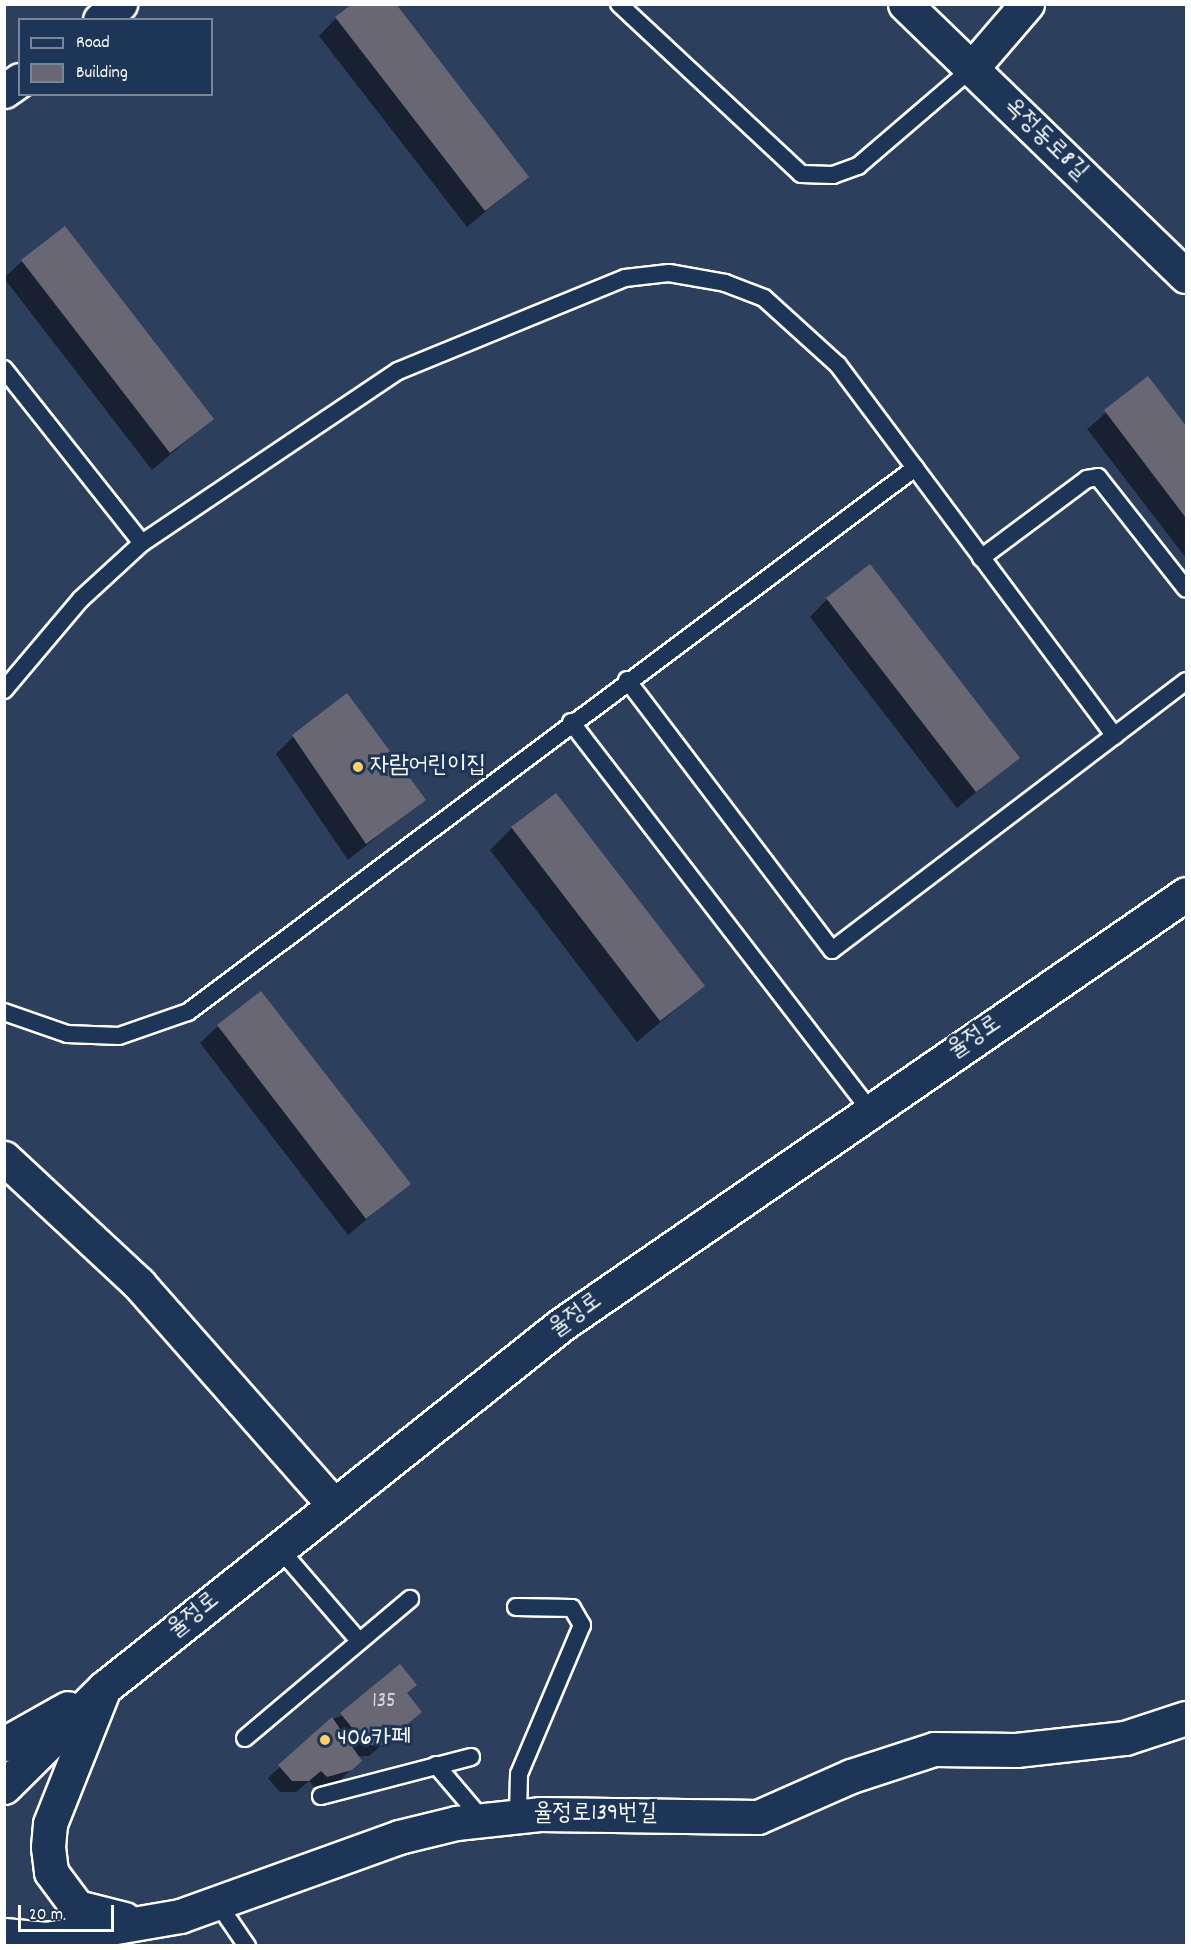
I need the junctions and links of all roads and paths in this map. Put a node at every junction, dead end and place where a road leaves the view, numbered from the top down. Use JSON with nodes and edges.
{"nodes":[{"id":1,"x":120,"y":4,"type":"edge"},
{"id":2,"x":619,"y":4,"type":"edge"},
{"id":3,"x":905,"y":4,"type":"edge"},
{"id":4,"x":1027,"y":4,"type":"edge"},
{"id":5,"x":102,"y":18,"type":"edge"},
{"id":6,"x":971,"y":69,"type":"junction"},
{"id":7,"x":18,"y":81,"type":"edge"},
{"id":8,"x":4,"y":91,"type":"edge"},
{"id":9,"x":1186,"y":276,"type":"edge"},
{"id":10,"x":4,"y":369,"type":"edge"},
{"id":11,"x":915,"y":468,"type":"junction"},
{"id":12,"x":142,"y":543,"type":"junction"},
{"id":13,"x":981,"y":558,"type":"junction"},
{"id":14,"x":1186,"y":589,"type":"edge"},
{"id":15,"x":627,"y":680,"type":"junction"},
{"id":16,"x":1186,"y":681,"type":"edge"},
{"id":17,"x":4,"y":690,"type":"edge"},
{"id":18,"x":570,"y":722,"type":"junction"},
{"id":19,"x":1115,"y":736,"type":"junction"},
{"id":20,"x":1186,"y":894,"type":"edge"},
{"id":21,"x":4,"y":1012,"type":"edge"},
{"id":22,"x":870,"y":1110,"type":"junction"},
{"id":23,"x":4,"y":1158,"type":"edge"},
{"id":24,"x":332,"y":1503,"type":"junction"},
{"id":25,"x":278,"y":1547,"type":"junction"},
{"id":26,"x":410,"y":1599,"type":"dead end"},
{"id":27,"x":516,"y":1607,"type":"dead end"},
{"id":28,"x":359,"y":1641,"type":"junction"},
{"id":29,"x":104,"y":1688,"type":"junction"},
{"id":30,"x":1186,"y":1718,"type":"edge"},
{"id":31,"x":245,"y":1738,"type":"dead end"},
{"id":32,"x":4,"y":1743,"type":"edge"},
{"id":33,"x":471,"y":1756,"type":"dead end"},
{"id":34,"x":436,"y":1765,"type":"junction"},
{"id":35,"x":4,"y":1787,"type":"edge"},
{"id":36,"x":321,"y":1796,"type":"dead end"},
{"id":37,"x":518,"y":1815,"type":"junction"},
{"id":38,"x":482,"y":1819,"type":"junction"},
{"id":39,"x":219,"y":1905,"type":"junction"},
{"id":40,"x":146,"y":1922,"type":"junction"},
{"id":41,"x":4,"y":1935,"type":"edge"},
{"id":42,"x":35,"y":1942,"type":"edge"},
{"id":43,"x":247,"y":1946,"type":"edge"}],
"edges":[{"from":1,"to":5,"type":"street"},
{"from":2,"to":6,"type":"lane"},
{"from":3,"to":6,"type":"street","name":"옥정동로8길"},
{"from":4,"to":6,"type":"street"},
{"from":6,"to":9,"type":"street","name":"옥정동로8길"},
{"from":7,"to":8,"type":"street"},
{"from":10,"to":12,"type":"lane"},
{"from":11,"to":12,"type":"lane"},
{"from":11,"to":13,"type":"lane"},
{"from":11,"to":15,"type":"lane"},
{"from":12,"to":17,"type":"lane"},
{"from":13,"to":14,"type":"lane"},
{"from":13,"to":19,"type":"lane"},
{"from":15,"to":18,"type":"lane"},
{"from":15,"to":19,"type":"lane"},
{"from":16,"to":19,"type":"lane"},
{"from":18,"to":21,"type":"lane"},
{"from":18,"to":22,"type":"lane"},
{"from":20,"to":22,"type":"street","name":"율정로"},
{"from":22,"to":24,"type":"street","name":"율정로"},
{"from":23,"to":24,"type":"street"},
{"from":24,"to":25,"type":"street","name":"율정로"},
{"from":25,"to":28,"type":"lane"},
{"from":25,"to":29,"type":"street","name":"율정로"},
{"from":26,"to":28,"type":"lane"},
{"from":27,"to":37,"type":"lane"},
{"from":28,"to":31,"type":"lane"},
{"from":29,"to":32,"type":"street"},
{"from":29,"to":35,"type":"street","name":"율정로"},
{"from":29,"to":40,"type":"street"},
{"from":30,"to":37,"type":"street","name":"율정로139번길"},
{"from":33,"to":34,"type":"lane"},
{"from":34,"to":36,"type":"lane"},
{"from":34,"to":38,"type":"lane"},
{"from":37,"to":38,"type":"street","name":"율정로139번길"},
{"from":38,"to":39,"type":"street","name":"율정로139번길"},
{"from":39,"to":40,"type":"street","name":"율정로139번길"},
{"from":39,"to":43,"type":"lane"},
{"from":40,"to":42,"type":"street","name":"율정로139번길"},
{"from":41,"to":42,"type":"street","name":"율정로139번길"}]}
